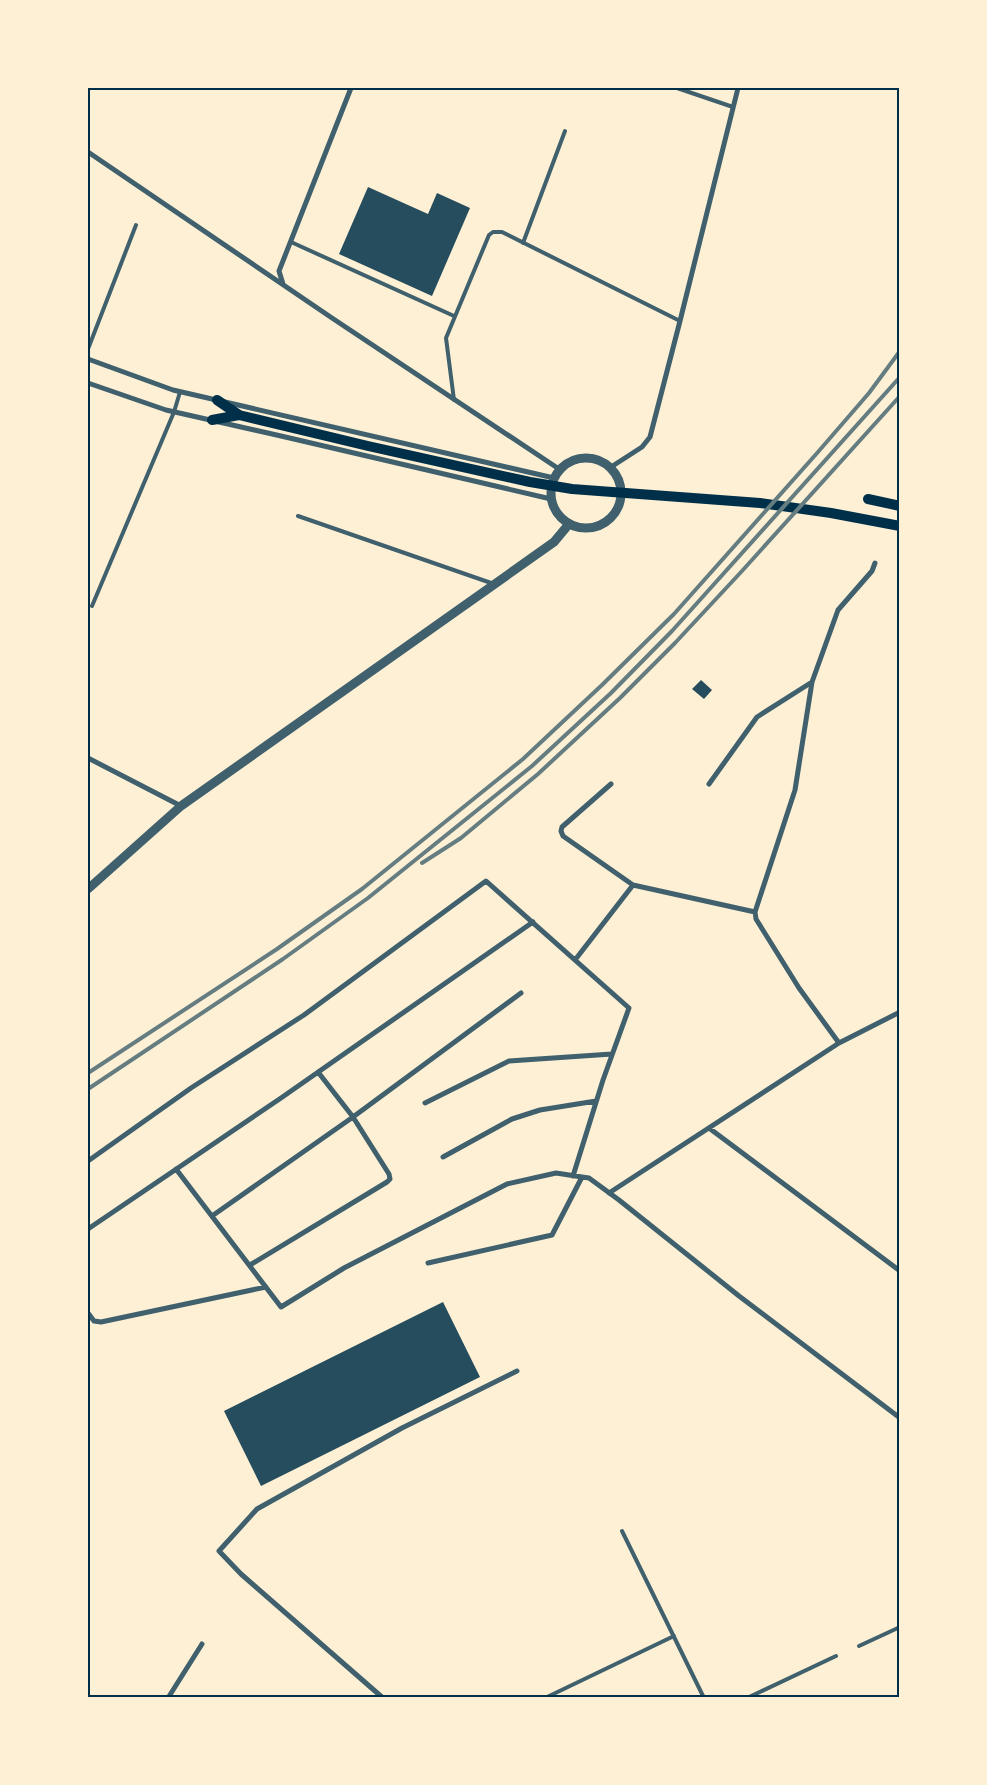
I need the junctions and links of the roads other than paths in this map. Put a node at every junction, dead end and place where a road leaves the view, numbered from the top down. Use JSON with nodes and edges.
{"nodes":[{"id":1,"x":351,"y":88,"type":"edge"},
{"id":2,"x":677,"y":88,"type":"edge"},
{"id":3,"x":738,"y":88,"type":"edge"},
{"id":4,"x":733,"y":107,"type":"junction"},
{"id":5,"x":565,"y":131,"type":"dead end"},
{"id":6,"x":88,"y":152,"type":"edge"},
{"id":7,"x":136,"y":225,"type":"dead end"},
{"id":8,"x":291,"y":242,"type":"junction"},
{"id":9,"x":523,"y":242,"type":"junction"},
{"id":10,"x":283,"y":285,"type":"junction"},
{"id":11,"x":454,"y":316,"type":"junction"},
{"id":12,"x":680,"y":321,"type":"junction"},
{"id":13,"x":88,"y":349,"type":"edge"},
{"id":14,"x":88,"y":359,"type":"edge"},
{"id":15,"x":88,"y":383,"type":"edge"},
{"id":16,"x":180,"y":392,"type":"junction"},
{"id":17,"x":217,"y":400,"type":"junction"},
{"id":18,"x":454,"y":400,"type":"junction"},
{"id":19,"x":174,"y":412,"type":"junction"},
{"id":20,"x":239,"y":415,"type":"junction"},
{"id":21,"x":212,"y":420,"type":"junction"},
{"id":22,"x":611,"y":467,"type":"junction"},
{"id":23,"x":559,"y":470,"type":"junction"},
{"id":24,"x":554,"y":478,"type":"junction"},
{"id":25,"x":551,"y":499,"type":"junction"},
{"id":26,"x":868,"y":499,"type":"dead end"},
{"id":27,"x":900,"y":506,"type":"edge"},
{"id":28,"x":298,"y":516,"type":"dead end"},
{"id":29,"x":569,"y":524,"type":"junction"},
{"id":30,"x":900,"y":526,"type":"edge"},
{"id":31,"x":875,"y":563,"type":"dead end"},
{"id":32,"x":495,"y":584,"type":"junction"},
{"id":33,"x":92,"y":606,"type":"dead end"},
{"id":34,"x":812,"y":682,"type":"junction"},
{"id":35,"x":88,"y":758,"type":"edge"},
{"id":36,"x":611,"y":784,"type":"dead end"},
{"id":37,"x":709,"y":784,"type":"dead end"},
{"id":38,"x":181,"y":806,"type":"junction"},
{"id":39,"x":633,"y":885,"type":"junction"},
{"id":40,"x":88,"y":889,"type":"edge"},
{"id":41,"x":754,"y":912,"type":"junction"},
{"id":42,"x":532,"y":922,"type":"junction"},
{"id":43,"x":575,"y":960,"type":"junction"},
{"id":44,"x":521,"y":993,"type":"dead end"},
{"id":45,"x":900,"y":1012,"type":"edge"},
{"id":46,"x":838,"y":1043,"type":"junction"},
{"id":47,"x":612,"y":1054,"type":"junction"},
{"id":48,"x":318,"y":1072,"type":"junction"},
{"id":49,"x":596,"y":1101,"type":"junction"},
{"id":50,"x":425,"y":1103,"type":"dead end"},
{"id":51,"x":353,"y":1118,"type":"junction"},
{"id":52,"x":709,"y":1128,"type":"junction"},
{"id":53,"x":443,"y":1157,"type":"dead end"},
{"id":54,"x":88,"y":1160,"type":"edge"},
{"id":55,"x":176,"y":1169,"type":"junction"},
{"id":56,"x":573,"y":1176,"type":"junction"},
{"id":57,"x":582,"y":1177,"type":"junction"},
{"id":58,"x":609,"y":1193,"type":"junction"},
{"id":59,"x":212,"y":1216,"type":"junction"},
{"id":60,"x":88,"y":1229,"type":"edge"},
{"id":61,"x":428,"y":1263,"type":"dead end"},
{"id":62,"x":250,"y":1265,"type":"junction"},
{"id":63,"x":900,"y":1271,"type":"edge"},
{"id":64,"x":266,"y":1287,"type":"junction"},
{"id":65,"x":88,"y":1314,"type":"edge"},
{"id":66,"x":517,"y":1371,"type":"dead end"},
{"id":67,"x":900,"y":1418,"type":"edge"},
{"id":68,"x":622,"y":1531,"type":"dead end"},
{"id":69,"x":900,"y":1627,"type":"edge"},
{"id":70,"x":674,"y":1636,"type":"junction"},
{"id":71,"x":202,"y":1644,"type":"dead end"},
{"id":72,"x":858,"y":1646,"type":"dead end"},
{"id":73,"x":836,"y":1656,"type":"dead end"},
{"id":74,"x":168,"y":1698,"type":"edge"},
{"id":75,"x":382,"y":1698,"type":"edge"},
{"id":76,"x":545,"y":1698,"type":"edge"},
{"id":77,"x":704,"y":1698,"type":"edge"},
{"id":78,"x":747,"y":1698,"type":"edge"}],
"edges":[{"from":1,"to":8,"type":"street"},
{"from":2,"to":4,"type":"lane"},
{"from":3,"to":4,"type":"street"},
{"from":4,"to":12,"type":"street"},
{"from":5,"to":9,"type":"lane"},
{"from":6,"to":10,"type":"street"},
{"from":7,"to":13,"type":"lane"},
{"from":8,"to":10,"type":"street"},
{"from":8,"to":11,"type":"lane"},
{"from":9,"to":11,"type":"lane"},
{"from":9,"to":12,"type":"lane"},
{"from":10,"to":18,"type":"street"},
{"from":11,"to":18,"type":"lane"},
{"from":12,"to":22,"type":"street"},
{"from":14,"to":16,"type":"street"},
{"from":15,"to":19,"type":"street"},
{"from":16,"to":17,"type":"street"},
{"from":16,"to":19,"type":"lane"},
{"from":17,"to":20,"type":"main road"},
{"from":17,"to":24,"type":"street"},
{"from":18,"to":23,"type":"street"},
{"from":19,"to":21,"type":"street"},
{"from":19,"to":33,"type":"lane"},
{"from":20,"to":21,"type":"main road"},
{"from":20,"to":30,"type":"main road"},
{"from":21,"to":25,"type":"street"},
{"from":22,"to":23,"type":"street"},
{"from":22,"to":29,"type":"street"},
{"from":23,"to":24,"type":"street"},
{"from":24,"to":25,"type":"street"},
{"from":25,"to":29,"type":"street"},
{"from":26,"to":27,"type":"main road"},
{"from":28,"to":32,"type":"lane"},
{"from":29,"to":32,"type":"street"},
{"from":31,"to":34,"type":"street"},
{"from":32,"to":38,"type":"street"},
{"from":34,"to":37,"type":"street"},
{"from":34,"to":41,"type":"street"},
{"from":35,"to":38,"type":"street"},
{"from":36,"to":39,"type":"street"},
{"from":38,"to":40,"type":"street"},
{"from":39,"to":41,"type":"street"},
{"from":39,"to":43,"type":"street"},
{"from":41,"to":46,"type":"street"},
{"from":42,"to":43,"type":"street"},
{"from":42,"to":48,"type":"street"},
{"from":42,"to":54,"type":"street"},
{"from":43,"to":47,"type":"street"},
{"from":44,"to":51,"type":"street"},
{"from":45,"to":46,"type":"street"},
{"from":46,"to":52,"type":"street"},
{"from":47,"to":49,"type":"street"},
{"from":47,"to":50,"type":"street"},
{"from":48,"to":51,"type":"street"},
{"from":48,"to":55,"type":"street"},
{"from":49,"to":53,"type":"street"},
{"from":49,"to":56,"type":"street"},
{"from":51,"to":59,"type":"street"},
{"from":51,"to":62,"type":"street"},
{"from":52,"to":58,"type":"street"},
{"from":52,"to":63,"type":"street"},
{"from":55,"to":59,"type":"street"},
{"from":55,"to":60,"type":"street"},
{"from":56,"to":57,"type":"street"},
{"from":56,"to":64,"type":"street"},
{"from":57,"to":58,"type":"street"},
{"from":57,"to":61,"type":"street"},
{"from":58,"to":67,"type":"street"},
{"from":59,"to":62,"type":"street"},
{"from":62,"to":64,"type":"street"},
{"from":64,"to":65,"type":"street"},
{"from":66,"to":75,"type":"street"},
{"from":68,"to":70,"type":"lane"},
{"from":69,"to":72,"type":"lane"},
{"from":70,"to":76,"type":"lane"},
{"from":70,"to":77,"type":"lane"},
{"from":71,"to":74,"type":"street"},
{"from":73,"to":78,"type":"lane"}]}
